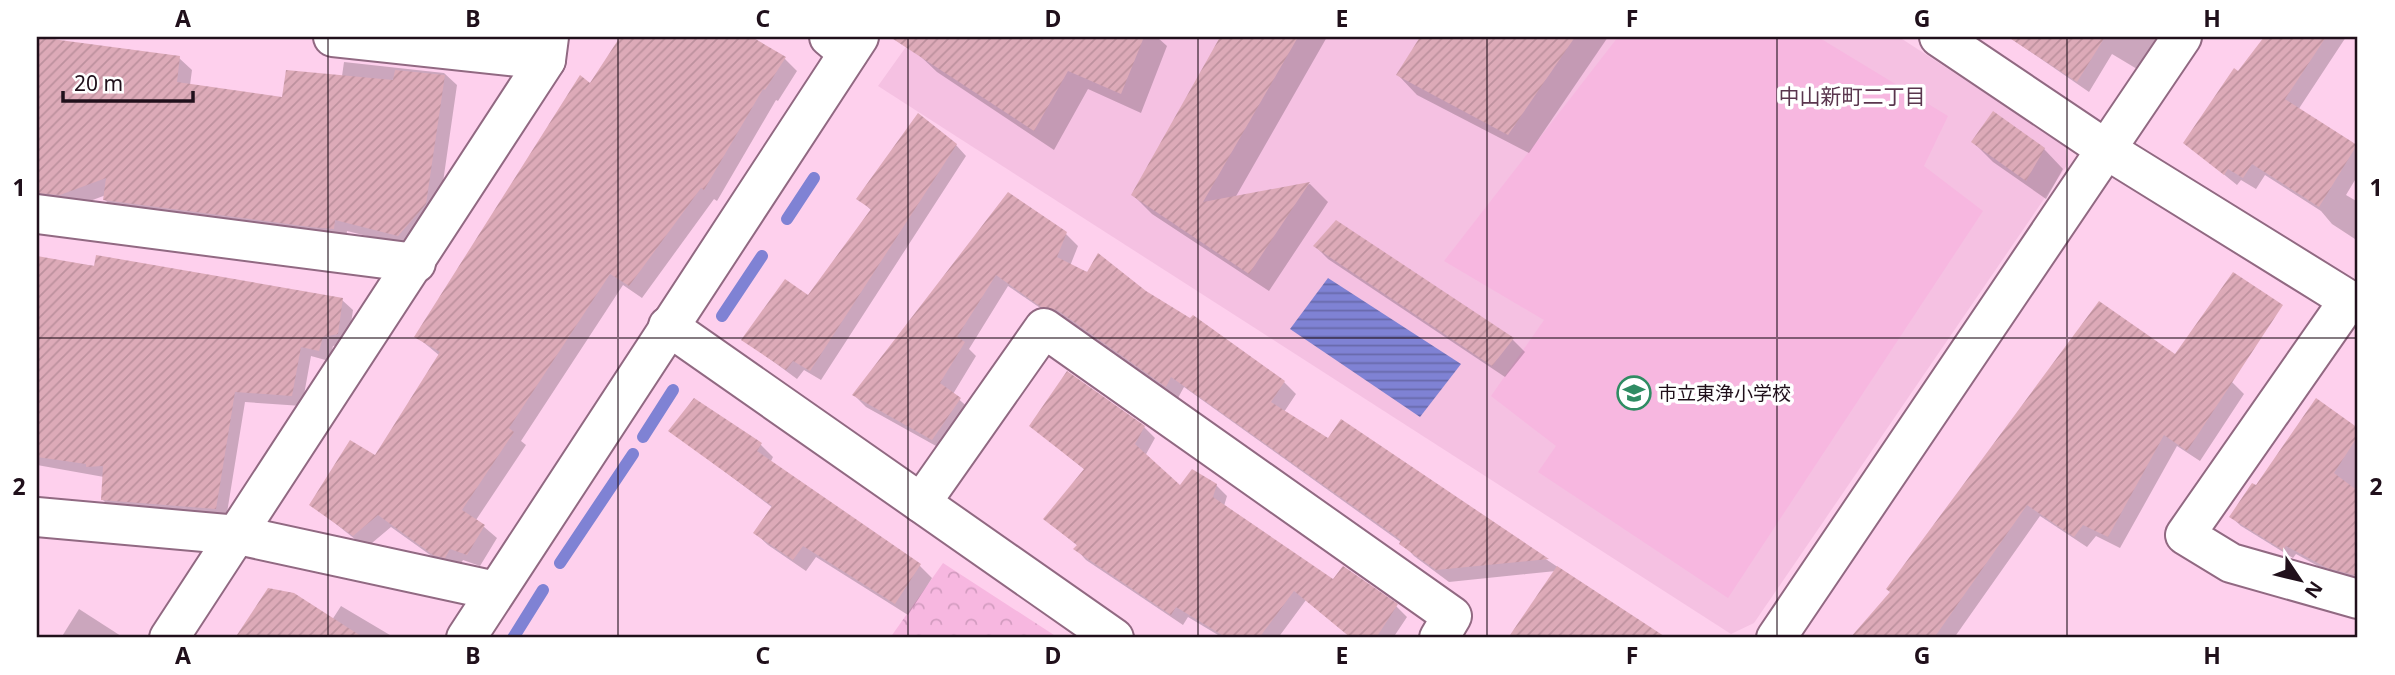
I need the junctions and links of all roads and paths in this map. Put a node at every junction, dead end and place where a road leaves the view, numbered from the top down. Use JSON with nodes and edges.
{"nodes":[{"id":1,"x":333,"y":37,"type":"edge"},
{"id":2,"x":1939,"y":37,"type":"edge"},
{"id":3,"x":2182,"y":37,"type":"edge"},
{"id":4,"x":845,"y":42,"type":"edge"},
{"id":5,"x":547,"y":48,"type":"edge"},
{"id":6,"x":2107,"y":150,"type":"junction"},
{"id":7,"x":37,"y":214,"type":"edge"},
{"id":8,"x":416,"y":263,"type":"junction"},
{"id":9,"x":668,"y":326,"type":"junction"},
{"id":10,"x":921,"y":503,"type":"junction"},
{"id":11,"x":37,"y":517,"type":"edge"},
{"id":12,"x":237,"y":535,"type":"junction"},
{"id":13,"x":496,"y":591,"type":"junction"},
{"id":14,"x":2358,"y":599,"type":"edge"},
{"id":15,"x":169,"y":638,"type":"edge"},
{"id":16,"x":466,"y":638,"type":"edge"},
{"id":17,"x":1114,"y":638,"type":"edge"},
{"id":18,"x":1439,"y":638,"type":"edge"},
{"id":19,"x":1776,"y":638,"type":"edge"}],
"edges":[{"from":1,"to":5,"type":"street"},
{"from":2,"to":6,"type":"street"},
{"from":3,"to":6,"type":"street"},
{"from":4,"to":9,"type":"street"},
{"from":5,"to":8,"type":"street"},
{"from":6,"to":14,"type":"street"},
{"from":6,"to":19,"type":"street"},
{"from":7,"to":8,"type":"street"},
{"from":8,"to":12,"type":"street"},
{"from":9,"to":10,"type":"street"},
{"from":9,"to":13,"type":"street"},
{"from":10,"to":17,"type":"street"},
{"from":10,"to":18,"type":"street"},
{"from":11,"to":12,"type":"street"},
{"from":12,"to":13,"type":"street"},
{"from":12,"to":15,"type":"street"},
{"from":13,"to":16,"type":"street"}]}
